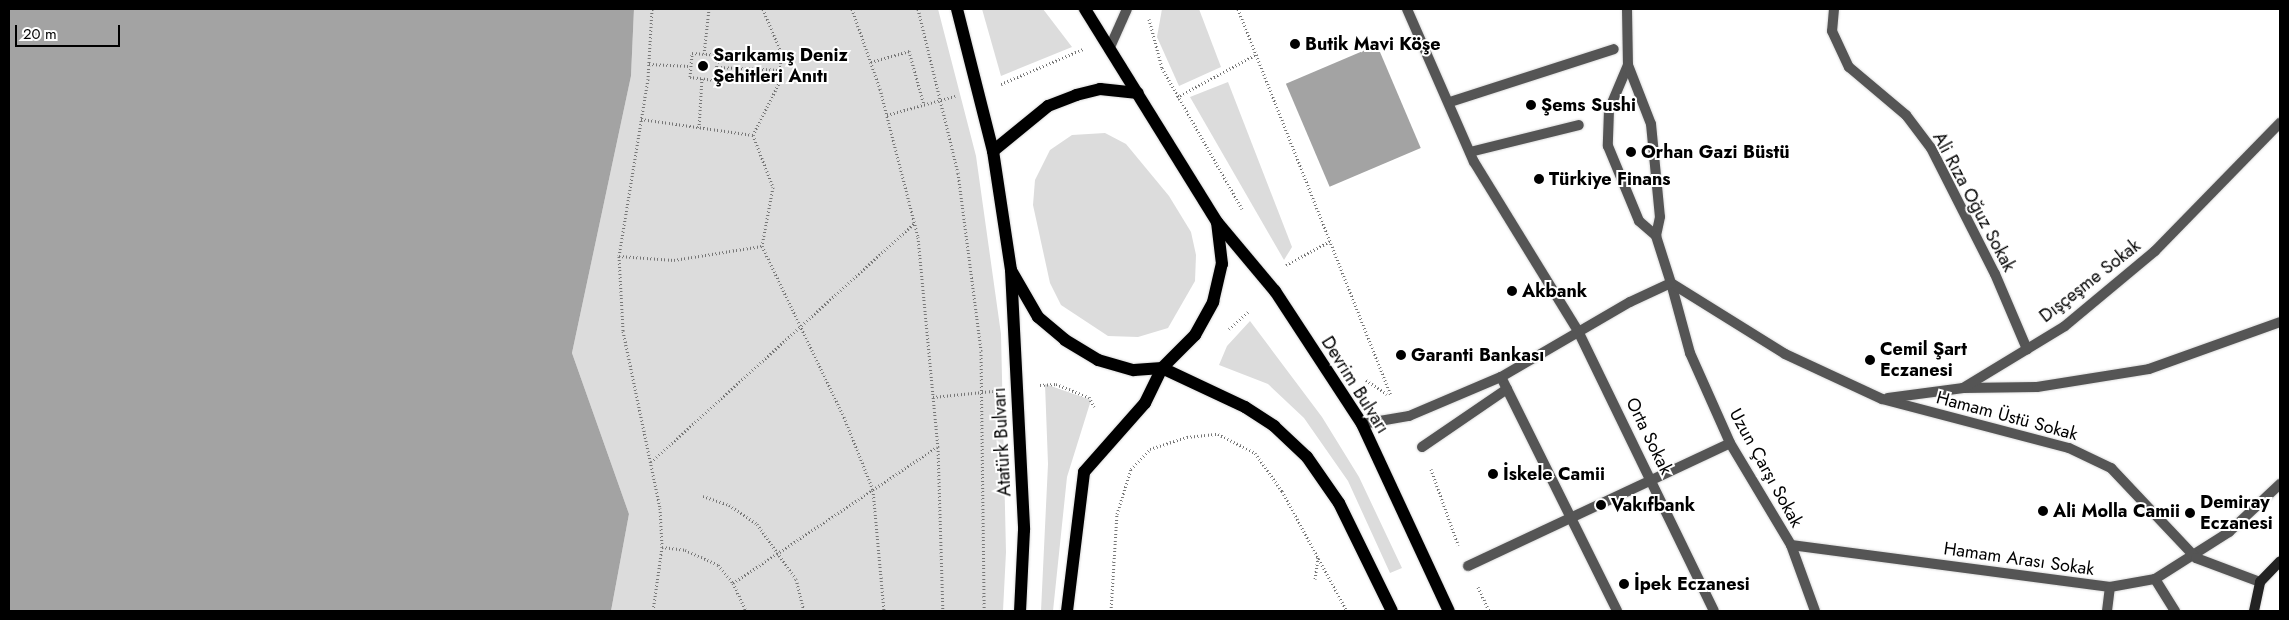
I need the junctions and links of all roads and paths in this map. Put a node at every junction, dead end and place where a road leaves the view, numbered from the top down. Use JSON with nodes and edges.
{"nodes":[{"id":1,"x":652,"y":9,"type":"edge"},
{"id":2,"x":708,"y":9,"type":"edge"},
{"id":3,"x":763,"y":9,"type":"edge"},
{"id":4,"x":852,"y":9,"type":"edge"},
{"id":5,"x":918,"y":9,"type":"edge"},
{"id":6,"x":957,"y":9,"type":"edge"},
{"id":7,"x":1085,"y":9,"type":"edge"},
{"id":8,"x":1127,"y":9,"type":"edge"},
{"id":9,"x":1150,"y":9,"type":"edge"},
{"id":10,"x":1238,"y":9,"type":"edge"},
{"id":11,"x":1407,"y":9,"type":"edge"},
{"id":12,"x":1627,"y":9,"type":"edge"},
{"id":13,"x":1834,"y":9,"type":"edge"},
{"id":14,"x":1111,"y":45,"type":"junction"},
{"id":15,"x":1084,"y":49,"type":"dead end"},
{"id":16,"x":1614,"y":49,"type":"dead end"},
{"id":17,"x":704,"y":54,"type":"junction"},
{"id":18,"x":1257,"y":54,"type":"junction"},
{"id":19,"x":871,"y":62,"type":"junction"},
{"id":20,"x":649,"y":64,"type":"junction"},
{"id":21,"x":1628,"y":64,"type":"junction"},
{"id":22,"x":691,"y":66,"type":"junction"},
{"id":23,"x":717,"y":67,"type":"junction"},
{"id":24,"x":781,"y":70,"type":"junction"},
{"id":25,"x":702,"y":78,"type":"junction"},
{"id":26,"x":997,"y":85,"type":"dead end"},
{"id":27,"x":1138,"y":93,"type":"junction"},
{"id":28,"x":956,"y":96,"type":"dead end"},
{"id":29,"x":1178,"y":97,"type":"junction"},
{"id":30,"x":940,"y":100,"type":"junction"},
{"id":31,"x":1450,"y":102,"type":"junction"},
{"id":32,"x":924,"y":105,"type":"junction"},
{"id":33,"x":887,"y":115,"type":"junction"},
{"id":34,"x":642,"y":119,"type":"junction"},
{"id":35,"x":2280,"y":123,"type":"edge"},
{"id":36,"x":1579,"y":125,"type":"dead end"},
{"id":37,"x":699,"y":128,"type":"junction"},
{"id":38,"x":753,"y":135,"type":"junction"},
{"id":39,"x":993,"y":151,"type":"junction"},
{"id":40,"x":1470,"y":152,"type":"junction"},
{"id":41,"x":1243,"y":212,"type":"dead end"},
{"id":42,"x":1217,"y":222,"type":"junction"},
{"id":43,"x":915,"y":223,"type":"junction"},
{"id":44,"x":1656,"y":236,"type":"junction"},
{"id":45,"x":1332,"y":240,"type":"junction"},
{"id":46,"x":762,"y":246,"type":"junction"},
{"id":47,"x":618,"y":256,"type":"junction"},
{"id":48,"x":1011,"y":270,"type":"junction"},
{"id":49,"x":1286,"y":273,"type":"dead end"},
{"id":50,"x":1671,"y":283,"type":"junction"},
{"id":51,"x":2280,"y":322,"type":"edge"},
{"id":52,"x":801,"y":325,"type":"junction"},
{"id":53,"x":1578,"y":331,"type":"junction"},
{"id":54,"x":2027,"y":349,"type":"junction"},
{"id":55,"x":1162,"y":368,"type":"junction"},
{"id":56,"x":1359,"y":374,"type":"dead end"},
{"id":57,"x":1501,"y":378,"type":"junction"},
{"id":58,"x":1040,"y":385,"type":"dead end"},
{"id":59,"x":1963,"y":388,"type":"junction"},
{"id":60,"x":1507,"y":389,"type":"junction"},
{"id":61,"x":996,"y":390,"type":"dead end"},
{"id":62,"x":983,"y":391,"type":"junction"},
{"id":63,"x":1391,"y":396,"type":"junction"},
{"id":64,"x":933,"y":398,"type":"junction"},
{"id":65,"x":1400,"y":399,"type":"dead end"},
{"id":66,"x":1882,"y":399,"type":"junction"},
{"id":67,"x":1094,"y":408,"type":"dead end"},
{"id":68,"x":1362,"y":424,"type":"junction"},
{"id":69,"x":1730,"y":443,"type":"junction"},
{"id":70,"x":938,"y":446,"type":"junction"},
{"id":71,"x":1422,"y":447,"type":"joint"},
{"id":72,"x":650,"y":462,"type":"junction"},
{"id":73,"x":1653,"y":481,"type":"junction"},
{"id":74,"x":2280,"y":484,"type":"edge"},
{"id":75,"x":873,"y":490,"type":"junction"},
{"id":76,"x":703,"y":496,"type":"dead end"},
{"id":77,"x":1573,"y":521,"type":"junction"},
{"id":78,"x":1791,"y":545,"type":"junction"},
{"id":79,"x":662,"y":547,"type":"junction"},
{"id":80,"x":780,"y":552,"type":"junction"},
{"id":81,"x":2193,"y":554,"type":"junction"},
{"id":82,"x":1318,"y":557,"type":"junction"},
{"id":83,"x":2280,"y":561,"type":"edge"},
{"id":84,"x":1468,"y":566,"type":"junction"},
{"id":85,"x":1316,"y":579,"type":"dead end"},
{"id":86,"x":2155,"y":579,"type":"junction"},
{"id":87,"x":2260,"y":582,"type":"junction"},
{"id":88,"x":733,"y":583,"type":"junction"},
{"id":89,"x":2110,"y":587,"type":"junction"},
{"id":90,"x":653,"y":611,"type":"edge"},
{"id":91,"x":746,"y":611,"type":"edge"},
{"id":92,"x":804,"y":611,"type":"edge"},
{"id":93,"x":884,"y":611,"type":"edge"},
{"id":94,"x":943,"y":611,"type":"edge"},
{"id":95,"x":984,"y":611,"type":"edge"},
{"id":96,"x":1020,"y":611,"type":"edge"},
{"id":97,"x":1068,"y":611,"type":"edge"},
{"id":98,"x":1111,"y":611,"type":"edge"},
{"id":99,"x":1347,"y":611,"type":"edge"},
{"id":100,"x":1392,"y":611,"type":"edge"},
{"id":101,"x":1449,"y":611,"type":"edge"},
{"id":102,"x":1490,"y":611,"type":"edge"},
{"id":103,"x":1618,"y":611,"type":"edge"},
{"id":104,"x":1714,"y":611,"type":"edge"},
{"id":105,"x":1815,"y":611,"type":"edge"},
{"id":106,"x":2106,"y":611,"type":"edge"},
{"id":107,"x":2175,"y":611,"type":"edge"},
{"id":108,"x":2254,"y":611,"type":"edge"}],
"edges":[{"from":1,"to":20,"type":"path"},
{"from":2,"to":17,"type":"path"},
{"from":3,"to":24,"type":"path"},
{"from":4,"to":19,"type":"path"},
{"from":5,"to":30,"type":"path"},
{"from":6,"to":39,"type":"main road","name":"Atatürk Bulvarı"},
{"from":7,"to":14,"type":"main road"},
{"from":8,"to":14,"type":"street"},
{"from":9,"to":29,"type":"path"},
{"from":10,"to":18,"type":"path"},
{"from":11,"to":31,"type":"street","name":"Orta Sokak"},
{"from":12,"to":21,"type":"street"},
{"from":13,"to":54,"type":"street","name":"Ali Rıza Oğuz Sokak"},
{"from":14,"to":27,"type":"main road"},
{"from":15,"to":26,"type":"path"},
{"from":16,"to":31,"type":"street"},
{"from":17,"to":22,"type":"path"},
{"from":17,"to":23,"type":"path"},
{"from":18,"to":29,"type":"path"},
{"from":18,"to":45,"type":"path"},
{"from":19,"to":32,"type":"path"},
{"from":19,"to":33,"type":"path"},
{"from":20,"to":22,"type":"path"},
{"from":20,"to":34,"type":"path"},
{"from":21,"to":44,"type":"street"},
{"from":21,"to":44,"type":"street"},
{"from":22,"to":25,"type":"path"},
{"from":23,"to":24,"type":"path"},
{"from":23,"to":25,"type":"path"},
{"from":24,"to":38,"type":"path"},
{"from":25,"to":37,"type":"path"},
{"from":27,"to":39,"type":"main road"},
{"from":27,"to":42,"type":"main road"},
{"from":28,"to":30,"type":"path"},
{"from":29,"to":41,"type":"path"},
{"from":30,"to":32,"type":"path"},
{"from":30,"to":62,"type":"path"},
{"from":31,"to":40,"type":"street","name":"Orta Sokak"},
{"from":32,"to":33,"type":"path"},
{"from":33,"to":43,"type":"path"},
{"from":34,"to":37,"type":"path"},
{"from":34,"to":47,"type":"path"},
{"from":35,"to":54,"type":"street","name":"Dışçeşme Sokak"},
{"from":36,"to":40,"type":"street"},
{"from":37,"to":38,"type":"path"},
{"from":38,"to":46,"type":"path"},
{"from":39,"to":48,"type":"main road","name":"Atatürk Bulvarı"},
{"from":40,"to":53,"type":"street","name":"Orta Sokak"},
{"from":42,"to":55,"type":"main road"},
{"from":42,"to":68,"type":"main road","name":"Devrim Bulvarı"},
{"from":43,"to":52,"type":"path"},
{"from":43,"to":64,"type":"path"},
{"from":44,"to":50,"type":"street","name":"Uzun Çarşı Sokak"},
{"from":45,"to":49,"type":"path"},
{"from":45,"to":63,"type":"path"},
{"from":46,"to":47,"type":"path"},
{"from":46,"to":52,"type":"path"},
{"from":47,"to":72,"type":"path"},
{"from":48,"to":55,"type":"main road","name":"Atatürk Bulvarı"},
{"from":48,"to":96,"type":"main road","name":"Atatürk Bulvarı"},
{"from":50,"to":53,"type":"street"},
{"from":50,"to":66,"type":"street","name":"Hamam Üstü Sokak"},
{"from":50,"to":69,"type":"street","name":"Uzun Çarşı Sokak"},
{"from":51,"to":59,"type":"street"},
{"from":52,"to":72,"type":"path"},
{"from":52,"to":75,"type":"path"},
{"from":53,"to":57,"type":"street"},
{"from":53,"to":73,"type":"street","name":"Orta Sokak"},
{"from":54,"to":59,"type":"street","name":"Dışçeşme Sokak"},
{"from":55,"to":97,"type":"main road"},
{"from":55,"to":100,"type":"main road"},
{"from":56,"to":63,"type":"path"},
{"from":57,"to":60,"type":"street"},
{"from":57,"to":68,"type":"street"},
{"from":58,"to":67,"type":"path"},
{"from":59,"to":66,"type":"street","name":"Dışçeşme Sokak"},
{"from":60,"to":71,"type":"street"},
{"from":60,"to":77,"type":"street"},
{"from":61,"to":62,"type":"path"},
{"from":62,"to":64,"type":"path"},
{"from":62,"to":95,"type":"path"},
{"from":63,"to":65,"type":"path"},
{"from":64,"to":70,"type":"path"},
{"from":66,"to":81,"type":"street","name":"Hamam Üstü Sokak"},
{"from":68,"to":101,"type":"main road","name":"Devrim Bulvarı"},
{"from":69,"to":73,"type":"street"},
{"from":69,"to":78,"type":"street","name":"Uzun Çarşı Sokak"},
{"from":70,"to":75,"type":"path"},
{"from":70,"to":94,"type":"path"},
{"from":71,"to":84,"type":"path"},
{"from":72,"to":79,"type":"path"},
{"from":73,"to":77,"type":"street"},
{"from":73,"to":104,"type":"street","name":"Orta Sokak"},
{"from":74,"to":81,"type":"street","name":"Hamam Arası Sokak"},
{"from":75,"to":80,"type":"path"},
{"from":75,"to":93,"type":"path"},
{"from":76,"to":80,"type":"path"},
{"from":77,"to":84,"type":"street"},
{"from":77,"to":103,"type":"street"},
{"from":78,"to":89,"type":"street","name":"Hamam Arası Sokak"},
{"from":78,"to":105,"type":"street","name":"Uzun Çarşı Sokak"},
{"from":79,"to":88,"type":"path"},
{"from":79,"to":90,"type":"path"},
{"from":80,"to":88,"type":"path"},
{"from":80,"to":92,"type":"path"},
{"from":81,"to":86,"type":"street","name":"Hamam Arası Sokak"},
{"from":81,"to":87,"type":"street","name":"Hamam Üstü Sokak"},
{"from":82,"to":85,"type":"path"},
{"from":82,"to":98,"type":"path"},
{"from":82,"to":99,"type":"path"},
{"from":83,"to":87,"type":"main road"},
{"from":84,"to":102,"type":"path"},
{"from":86,"to":89,"type":"street","name":"Hamam Arası Sokak"},
{"from":86,"to":107,"type":"street"},
{"from":87,"to":108,"type":"main road"},
{"from":88,"to":91,"type":"path"},
{"from":89,"to":106,"type":"street"}]}
